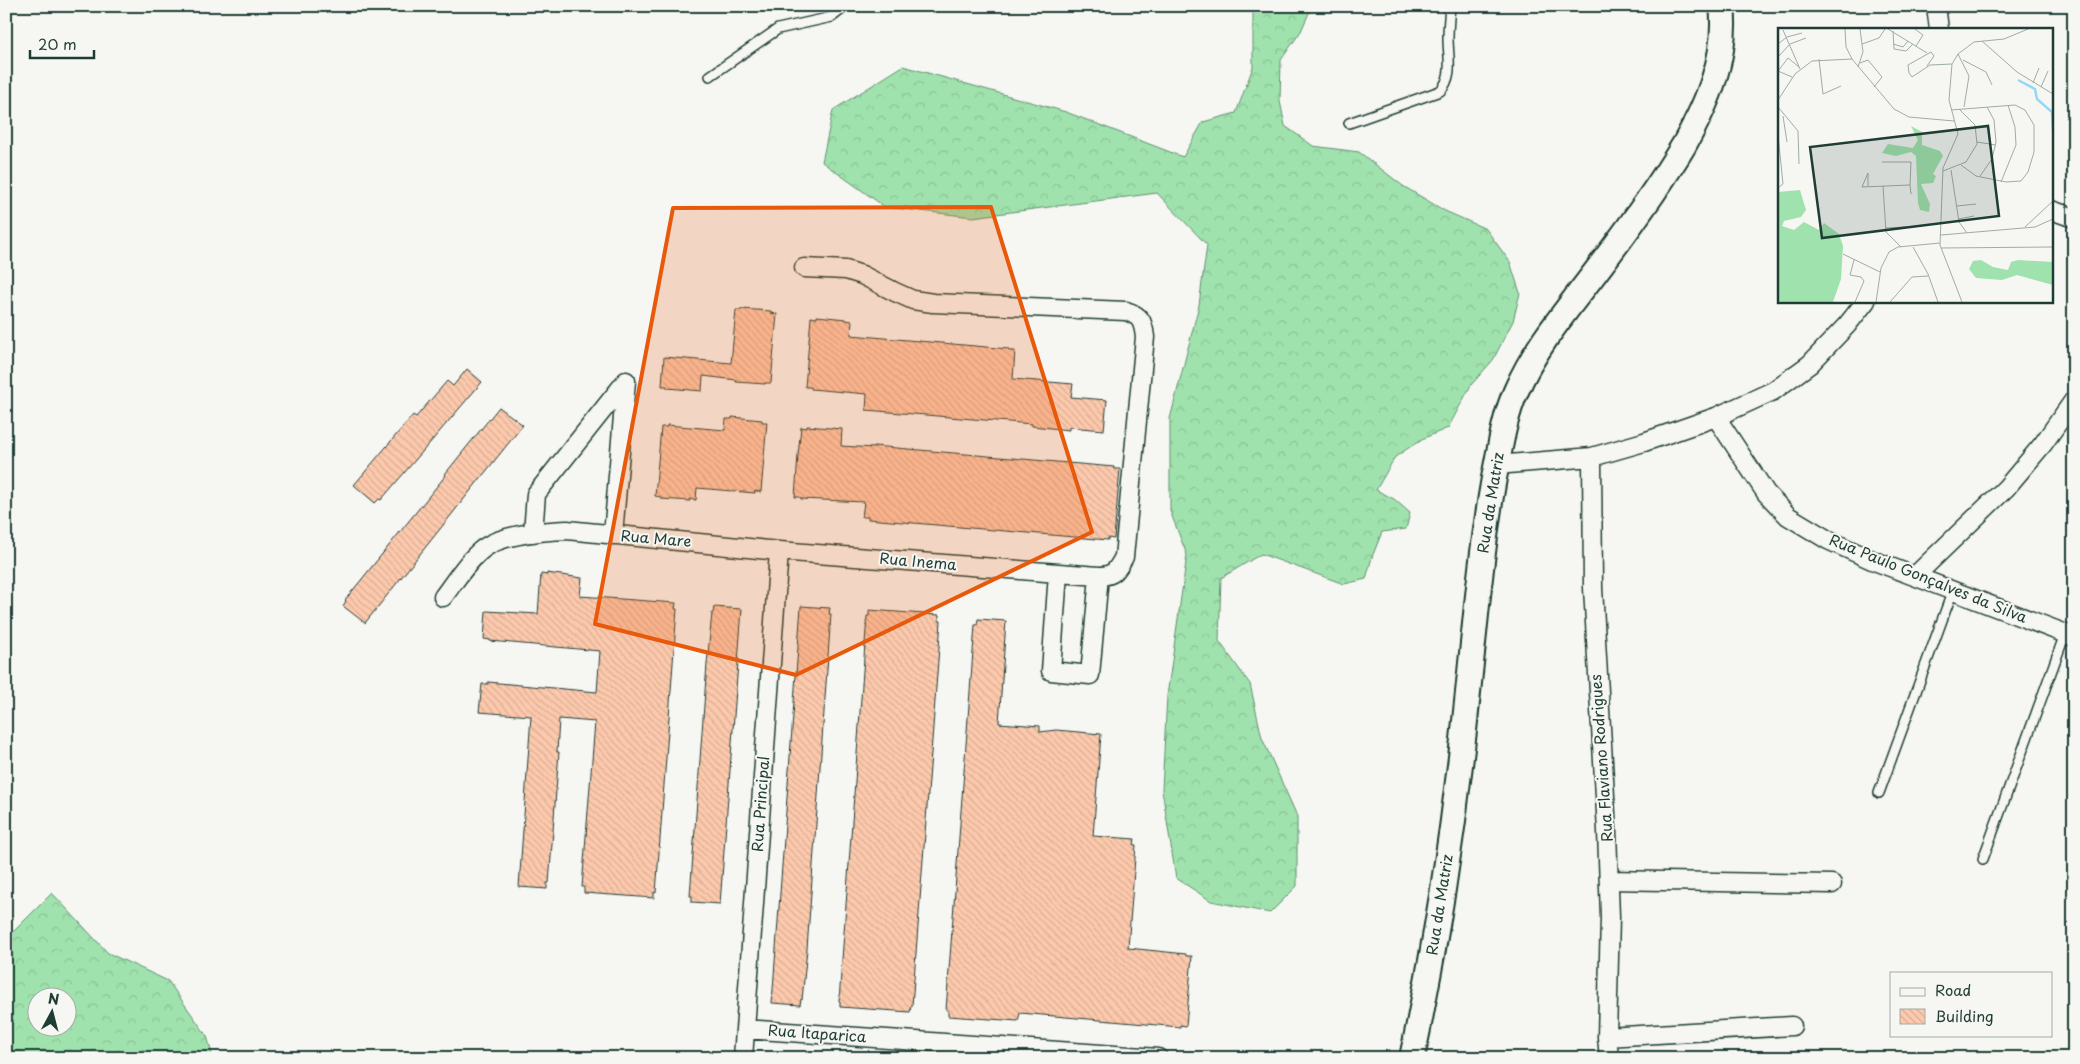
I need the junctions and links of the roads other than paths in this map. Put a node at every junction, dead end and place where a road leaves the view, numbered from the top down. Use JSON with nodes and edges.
{"nodes":[{"id":1,"x":846,"y":6,"type":"edge"},
{"id":2,"x":1450,"y":6,"type":"edge"},
{"id":3,"x":1722,"y":6,"type":"edge"},
{"id":4,"x":1936,"y":6,"type":"edge"},
{"id":5,"x":1939,"y":28,"type":"edge"},
{"id":6,"x":710,"y":76,"type":"dead end"},
{"id":7,"x":1349,"y":123,"type":"dead end"},
{"id":8,"x":2052,"y":210,"type":"edge"},
{"id":9,"x":2074,"y":218,"type":"edge"},
{"id":10,"x":804,"y":268,"type":"dead end"},
{"id":11,"x":1865,"y":302,"type":"edge"},
{"id":12,"x":2074,"y":400,"type":"edge"},
{"id":13,"x":1716,"y":417,"type":"junction"},
{"id":14,"x":1592,"y":458,"type":"junction"},
{"id":15,"x":1497,"y":465,"type":"junction"},
{"id":16,"x":533,"y":533,"type":"junction"},
{"id":17,"x":613,"y":535,"type":"junction"},
{"id":18,"x":779,"y":551,"type":"junction"},
{"id":19,"x":1058,"y":573,"type":"junction"},
{"id":20,"x":1098,"y":576,"type":"junction"},
{"id":21,"x":1915,"y":576,"type":"junction"},
{"id":22,"x":1953,"y":590,"type":"junction"},
{"id":23,"x":443,"y":597,"type":"dead end"},
{"id":24,"x":2070,"y":635,"type":"edge"},
{"id":25,"x":1880,"y":793,"type":"dead end"},
{"id":26,"x":1983,"y":859,"type":"dead end"},
{"id":27,"x":1609,"y":880,"type":"junction"},
{"id":28,"x":1832,"y":884,"type":"dead end"},
{"id":29,"x":1792,"y":1026,"type":"dead end"},
{"id":30,"x":745,"y":1029,"type":"junction"},
{"id":31,"x":1607,"y":1037,"type":"junction"},
{"id":32,"x":743,"y":1058,"type":"edge"},
{"id":33,"x":1158,"y":1058,"type":"edge"},
{"id":34,"x":1412,"y":1058,"type":"edge"},
{"id":35,"x":1609,"y":1058,"type":"edge"}],
"edges":[{"from":1,"to":6,"type":"lane"},
{"from":2,"to":7,"type":"lane"},
{"from":3,"to":15,"type":"main road","name":"Rua da Matriz"},
{"from":4,"to":5,"type":"street"},
{"from":8,"to":9,"type":"street"},
{"from":10,"to":20,"type":"street"},
{"from":11,"to":13,"type":"street"},
{"from":12,"to":21,"type":"street"},
{"from":13,"to":14,"type":"street"},
{"from":13,"to":21,"type":"street","name":"Rua Paulo Gonçalves da Silva"},
{"from":14,"to":15,"type":"street"},
{"from":14,"to":27,"type":"street","name":"Rua Flaviano Rodrigues"},
{"from":15,"to":34,"type":"main road","name":"Rua da Matriz"},
{"from":16,"to":17,"type":"street","name":"Rua Mare"},
{"from":16,"to":17,"type":"street"},
{"from":16,"to":23,"type":"street","name":"Rua Mare"},
{"from":17,"to":18,"type":"street","name":"Rua Mare"},
{"from":18,"to":19,"type":"street","name":"Rua Inema"},
{"from":18,"to":30,"type":"street","name":"Rua Principal"},
{"from":19,"to":20,"type":"street","name":"Rua Inema"},
{"from":19,"to":20,"type":"street"},
{"from":21,"to":22,"type":"street","name":"Rua Paulo Gonçalves da Silva"},
{"from":22,"to":24,"type":"street","name":"Rua Paulo Gonçalves da Silva"},
{"from":22,"to":25,"type":"lane"},
{"from":24,"to":26,"type":"lane"},
{"from":27,"to":28,"type":"street"},
{"from":27,"to":31,"type":"street","name":"Rua Flaviano Rodrigues"},
{"from":29,"to":31,"type":"street"},
{"from":30,"to":32,"type":"street","name":"Rua Principal"},
{"from":30,"to":33,"type":"street","name":"Rua Itaparica"},
{"from":31,"to":35,"type":"street","name":"Rua Flaviano Rodrigues"}]}
